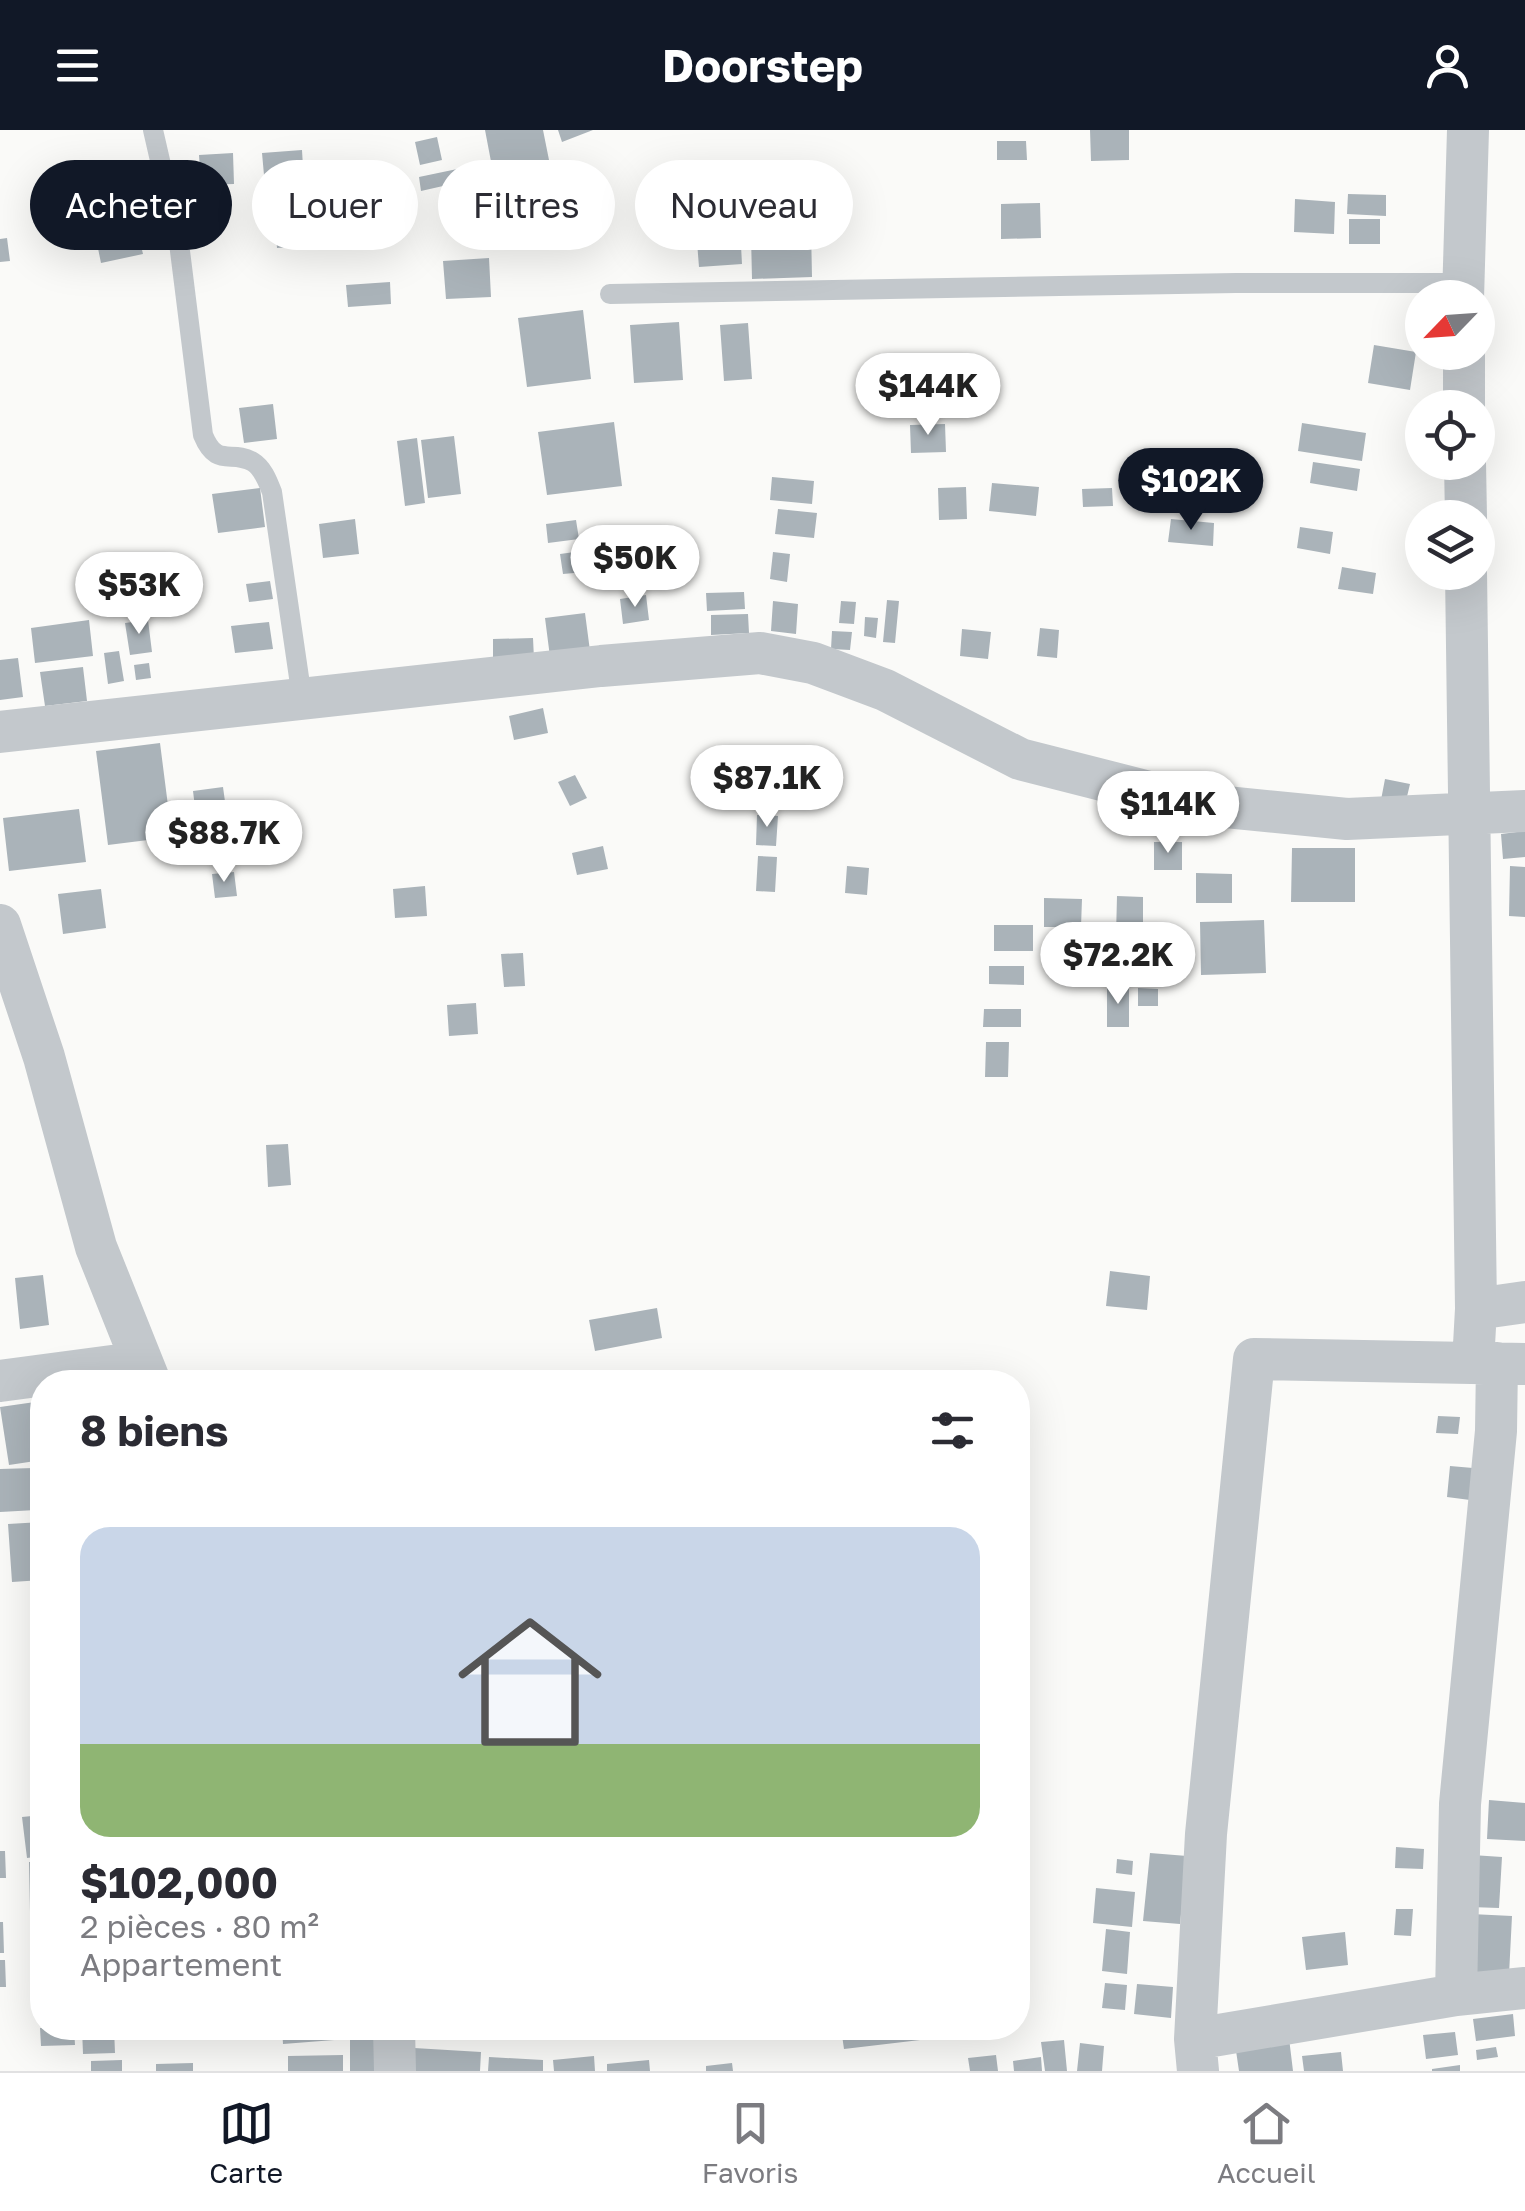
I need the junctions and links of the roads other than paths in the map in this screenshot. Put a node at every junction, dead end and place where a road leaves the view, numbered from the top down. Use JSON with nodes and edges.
{"nodes":[{"id":1,"x":153,"y":130,"type":"edge"},
{"id":2,"x":1468,"y":130,"type":"edge"},
{"id":3,"x":1463,"y":280,"type":"edge"},
{"id":4,"x":1405,"y":288,"type":"edge"},
{"id":5,"x":610,"y":294,"type":"dead end"},
{"id":6,"x":1466,"y":590,"type":"edge"},
{"id":7,"x":302,"y":698,"type":"junction"},
{"id":8,"x":0,"y":732,"type":"edge"},
{"id":9,"x":1525,"y":812,"type":"edge"},
{"id":10,"x":1468,"y":814,"type":"junction"},
{"id":11,"x":0,"y":925,"type":"edge"},
{"id":12,"x":1525,"y":1302,"type":"edge"},
{"id":13,"x":1476,"y":1310,"type":"junction"},
{"id":14,"x":1498,"y":1363,"type":"edge"},
{"id":15,"x":145,"y":1370,"type":"edge"},
{"id":16,"x":30,"y":1379,"type":"edge"},
{"id":17,"x":0,"y":1381,"type":"edge"},
{"id":18,"x":1525,"y":1988,"type":"edge"},
{"id":19,"x":1456,"y":1995,"type":"junction"},
{"id":20,"x":394,"y":2040,"type":"edge"},
{"id":21,"x":1196,"y":2055,"type":"edge"},
{"id":22,"x":395,"y":2071,"type":"edge"}],
"edges":[{"from":1,"to":7,"type":"lane"},
{"from":2,"to":3,"type":"street"},
{"from":4,"to":5,"type":"lane"},
{"from":6,"to":10,"type":"street"},
{"from":7,"to":8,"type":"street"},
{"from":7,"to":10,"type":"street"},
{"from":9,"to":10,"type":"street"},
{"from":10,"to":13,"type":"street"},
{"from":11,"to":15,"type":"street"},
{"from":12,"to":13,"type":"street"},
{"from":13,"to":14,"type":"street"},
{"from":14,"to":19,"type":"street"},
{"from":14,"to":21,"type":"street"},
{"from":16,"to":17,"type":"street"},
{"from":18,"to":19,"type":"street"},
{"from":19,"to":21,"type":"street"},
{"from":20,"to":22,"type":"street"}]}
